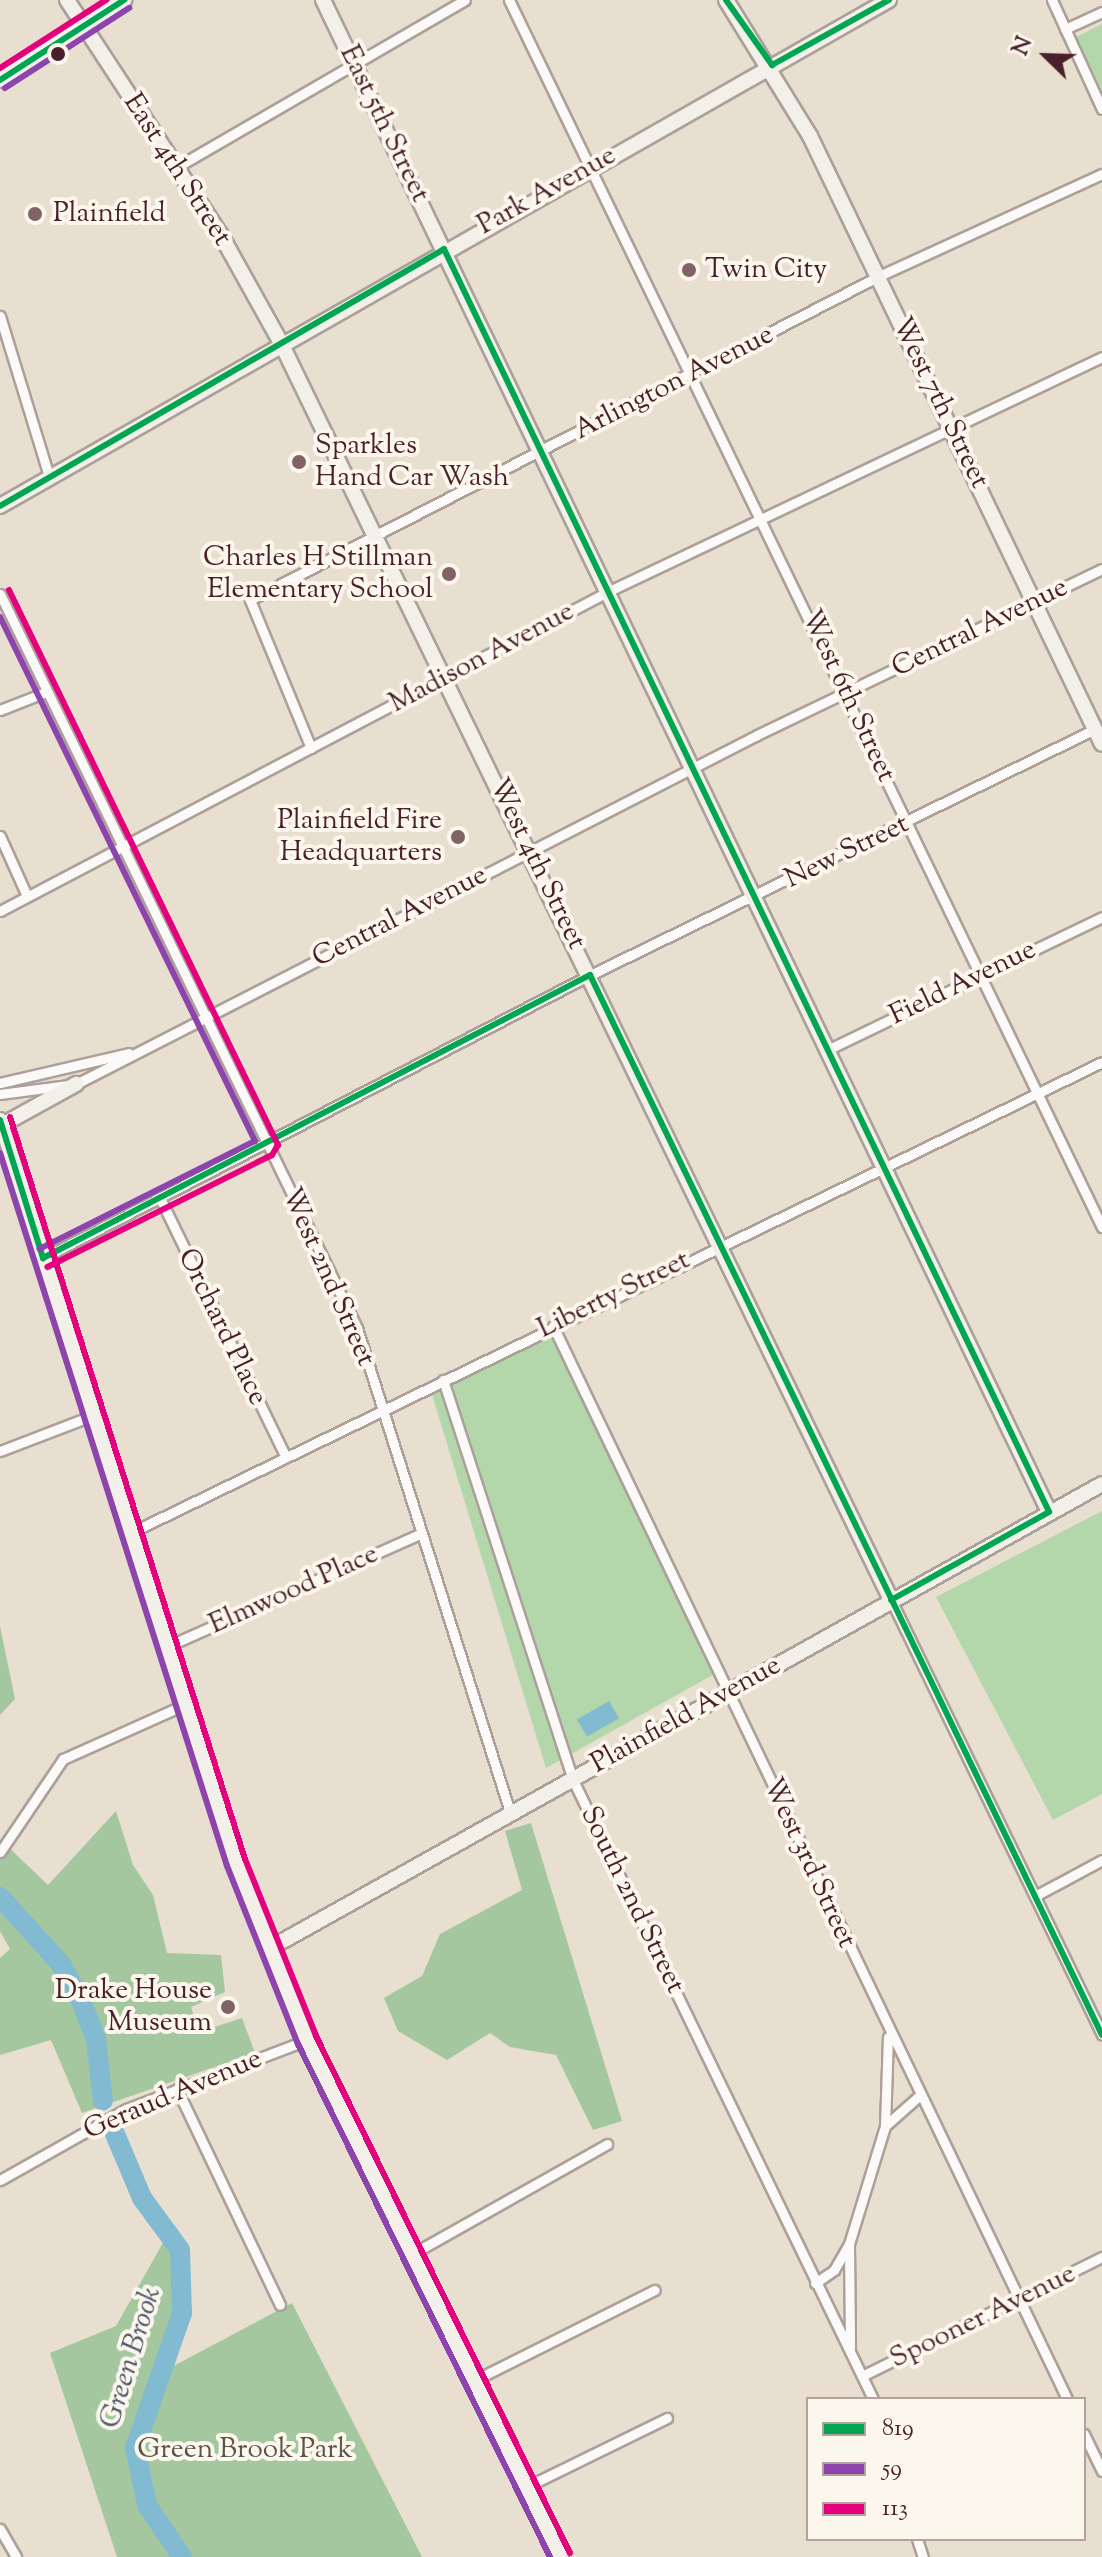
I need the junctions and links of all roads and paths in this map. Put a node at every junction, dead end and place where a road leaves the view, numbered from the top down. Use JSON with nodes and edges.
{"nodes":[{"id":1,"x":67,"y":0,"type":"edge"},
{"id":2,"x":124,"y":0,"type":"edge"},
{"id":3,"x":323,"y":0,"type":"edge"},
{"id":4,"x":465,"y":0,"type":"edge"},
{"id":5,"x":509,"y":0,"type":"edge"},
{"id":6,"x":726,"y":0,"type":"edge"},
{"id":7,"x":889,"y":0,"type":"edge"},
{"id":8,"x":1052,"y":0,"type":"edge"},
{"id":9,"x":1102,"y":12,"type":"edge"},
{"id":10,"x":84,"y":27,"type":"junction"},
{"id":11,"x":1065,"y":29,"type":"junction"},
{"id":12,"x":354,"y":63,"type":"junction"},
{"id":13,"x":772,"y":65,"type":"junction"},
{"id":14,"x":0,"y":80,"type":"edge"},
{"id":15,"x":1102,"y":109,"type":"edge"},
{"id":16,"x":175,"y":168,"type":"junction"},
{"id":17,"x":589,"y":168,"type":"junction"},
{"id":18,"x":1102,"y":174,"type":"edge"},
{"id":19,"x":444,"y":249,"type":"junction"},
{"id":20,"x":879,"y":276,"type":"junction"},
{"id":21,"x":0,"y":316,"type":"edge"},
{"id":22,"x":281,"y":343,"type":"junction"},
{"id":23,"x":1102,"y":357,"type":"edge"},
{"id":24,"x":690,"y":375,"type":"junction"},
{"id":25,"x":952,"y":428,"type":"junction"},
{"id":26,"x":541,"y":452,"type":"junction"},
{"id":27,"x":49,"y":476,"type":"junction"},
{"id":28,"x":0,"y":506,"type":"edge"},
{"id":29,"x":764,"y":517,"type":"junction"},
{"id":30,"x":377,"y":534,"type":"junction"},
{"id":31,"x":1102,"y":569,"type":"edge"},
{"id":32,"x":607,"y":592,"type":"junction"},
{"id":33,"x":0,"y":594,"type":"edge"},
{"id":34,"x":1034,"y":601,"type":"junction"},
{"id":35,"x":446,"y":677,"type":"junction"},
{"id":36,"x":46,"y":692,"type":"junction"},
{"id":37,"x":846,"y":694,"type":"junction"},
{"id":38,"x":0,"y":710,"type":"edge"},
{"id":39,"x":1095,"y":729,"type":"junction"},
{"id":40,"x":1102,"y":744,"type":"edge"},
{"id":41,"x":311,"y":748,"type":"junction"},
{"id":42,"x":691,"y":770,"type":"junction"},
{"id":43,"x":907,"y":822,"type":"junction"},
{"id":44,"x":0,"y":836,"type":"edge"},
{"id":45,"x":123,"y":846,"type":"junction"},
{"id":46,"x":530,"y":851,"type":"junction"},
{"id":47,"x":27,"y":896,"type":"junction"},
{"id":48,"x":753,"y":898,"type":"junction"},
{"id":49,"x":0,"y":911,"type":"edge"},
{"id":50,"x":1102,"y":917,"type":"edge"},
{"id":51,"x":983,"y":972,"type":"junction"},
{"id":52,"x":590,"y":975,"type":"junction"},
{"id":53,"x":205,"y":1016,"type":"junction"},
{"id":54,"x":825,"y":1051,"type":"junction"},
{"id":55,"x":129,"y":1053,"type":"junction"},
{"id":56,"x":1102,"y":1062,"type":"edge"},
{"id":57,"x":0,"y":1083,"type":"edge"},
{"id":58,"x":76,"y":1084,"type":"junction"},
{"id":59,"x":1039,"y":1092,"type":"junction"},
{"id":60,"x":0,"y":1094,"type":"edge"},
{"id":61,"x":1,"y":1123,"type":"edge"},
{"id":62,"x":268,"y":1146,"type":"junction"},
{"id":63,"x":884,"y":1166,"type":"junction"},
{"id":64,"x":160,"y":1198,"type":"junction"},
{"id":65,"x":1102,"y":1227,"type":"edge"},
{"id":66,"x":717,"y":1245,"type":"junction"},
{"id":67,"x":43,"y":1258,"type":"junction"},
{"id":68,"x":553,"y":1326,"type":"junction"},
{"id":69,"x":443,"y":1380,"type":"junction"},
{"id":70,"x":383,"y":1409,"type":"junction"},
{"id":71,"x":94,"y":1415,"type":"junction"},
{"id":72,"x":0,"y":1451,"type":"edge"},
{"id":73,"x":285,"y":1455,"type":"junction"},
{"id":74,"x":1102,"y":1484,"type":"edge"},
{"id":75,"x":1049,"y":1512,"type":"junction"},
{"id":76,"x":129,"y":1534,"type":"junction"},
{"id":77,"x":419,"y":1534,"type":"junction"},
{"id":78,"x":891,"y":1600,"type":"junction"},
{"id":79,"x":168,"y":1646,"type":"junction"},
{"id":80,"x":727,"y":1692,"type":"junction"},
{"id":81,"x":186,"y":1704,"type":"junction"},
{"id":82,"x":572,"y":1778,"type":"junction"},
{"id":83,"x":510,"y":1812,"type":"junction"},
{"id":84,"x":0,"y":1852,"type":"edge"},
{"id":85,"x":1102,"y":1860,"type":"edge"},
{"id":86,"x":1035,"y":1896,"type":"junction"},
{"id":87,"x":272,"y":1947,"type":"junction"},
{"id":88,"x":889,"y":2034,"type":"junction"},
{"id":89,"x":1102,"y":2035,"type":"edge"},
{"id":90,"x":307,"y":2040,"type":"junction"},
{"id":91,"x":177,"y":2089,"type":"junction"},
{"id":92,"x":919,"y":2096,"type":"junction"},
{"id":93,"x":885,"y":2126,"type":"junction"},
{"id":94,"x":607,"y":2144,"type":"dead end"},
{"id":95,"x":0,"y":2180,"type":"edge"},
{"id":96,"x":849,"y":2244,"type":"junction"},
{"id":97,"x":412,"y":2254,"type":"junction"},
{"id":98,"x":1102,"y":2257,"type":"edge"},
{"id":99,"x":815,"y":2283,"type":"junction"},
{"id":100,"x":655,"y":2290,"type":"dead end"},
{"id":101,"x":1021,"y":2303,"type":"junction"},
{"id":102,"x":280,"y":2305,"type":"dead end"},
{"id":103,"x":850,"y":2350,"type":"junction"},
{"id":104,"x":864,"y":2375,"type":"junction"},
{"id":105,"x":473,"y":2381,"type":"junction"},
{"id":106,"x":872,"y":2397,"type":"edge"},
{"id":107,"x":1066,"y":2397,"type":"edge"},
{"id":108,"x":667,"y":2418,"type":"dead end"},
{"id":109,"x":1086,"y":2438,"type":"edge"},
{"id":110,"x":1102,"y":2471,"type":"edge"},
{"id":111,"x":526,"y":2487,"type":"junction"},
{"id":112,"x":0,"y":2529,"type":"edge"},
{"id":113,"x":16,"y":2557,"type":"edge"},
{"id":114,"x":561,"y":2557,"type":"edge"}],
"edges":[{"from":1,"to":10,"type":"main road","name":"East 4th Street"},
{"from":2,"to":10,"type":"main road"},
{"from":3,"to":12,"type":"main road","name":"East 5th Street"},
{"from":4,"to":12,"type":"street"},
{"from":5,"to":17,"type":"street","name":"West 6th Street"},
{"from":6,"to":13,"type":"main road","name":"West 7th Street"},
{"from":7,"to":13,"type":"main road","name":"Park Avenue"},
{"from":8,"to":11,"type":"street"},
{"from":9,"to":11,"type":"street"},
{"from":10,"to":14,"type":"main road"},
{"from":10,"to":16,"type":"main road","name":"East 4th Street"},
{"from":11,"to":15,"type":"street"},
{"from":12,"to":16,"type":"street"},
{"from":12,"to":19,"type":"main road","name":"East 5th Street"},
{"from":13,"to":17,"type":"main road","name":"Park Avenue"},
{"from":13,"to":20,"type":"main road","name":"West 7th Street"},
{"from":16,"to":22,"type":"main road","name":"East 4th Street"},
{"from":17,"to":19,"type":"main road","name":"Park Avenue"},
{"from":17,"to":24,"type":"street","name":"West 6th Street"},
{"from":18,"to":20,"type":"street","name":"Arlington Avenue"},
{"from":19,"to":22,"type":"main road","name":"Park Avenue"},
{"from":19,"to":26,"type":"main road","name":"East 5th Street"},
{"from":20,"to":24,"type":"street","name":"Arlington Avenue"},
{"from":20,"to":25,"type":"main road","name":"West 7th Street"},
{"from":21,"to":27,"type":"street"},
{"from":22,"to":27,"type":"main road","name":"Park Avenue"},
{"from":22,"to":30,"type":"main road","name":"West 4th Street"},
{"from":23,"to":25,"type":"street","name":"Madison Avenue"},
{"from":24,"to":26,"type":"street","name":"Arlington Avenue"},
{"from":24,"to":29,"type":"street","name":"West 6th Street"},
{"from":25,"to":29,"type":"street","name":"Madison Avenue"},
{"from":25,"to":34,"type":"main road","name":"West 7th Street"},
{"from":26,"to":30,"type":"street","name":"Arlington Avenue"},
{"from":26,"to":32,"type":"main road","name":"East 5th Street"},
{"from":27,"to":28,"type":"main road","name":"Park Avenue"},
{"from":29,"to":32,"type":"street","name":"Madison Avenue"},
{"from":29,"to":37,"type":"street","name":"West 6th Street"},
{"from":30,"to":35,"type":"main road","name":"West 4th Street"},
{"from":30,"to":41,"type":"street","name":"Arlington Avenue"},
{"from":31,"to":34,"type":"street","name":"Central Avenue"},
{"from":32,"to":35,"type":"street","name":"Madison Avenue"},
{"from":32,"to":42,"type":"main road","name":"East 5th Street"},
{"from":33,"to":36,"type":"street","name":"West 2nd Street"},
{"from":34,"to":37,"type":"street","name":"Central Avenue"},
{"from":34,"to":39,"type":"main road","name":"West 7th Street"},
{"from":35,"to":41,"type":"street","name":"Madison Avenue"},
{"from":35,"to":46,"type":"main road","name":"West 4th Street"},
{"from":36,"to":38,"type":"street"},
{"from":36,"to":45,"type":"street","name":"West 2nd Street"},
{"from":37,"to":42,"type":"street","name":"Central Avenue"},
{"from":37,"to":43,"type":"street","name":"West 6th Street"},
{"from":39,"to":40,"type":"main road","name":"West 7th Street"},
{"from":39,"to":43,"type":"street","name":"New Street"},
{"from":41,"to":45,"type":"street","name":"Madison Avenue"},
{"from":42,"to":46,"type":"street","name":"Central Avenue"},
{"from":42,"to":48,"type":"main road","name":"East 5th Street"},
{"from":43,"to":48,"type":"street","name":"New Street"},
{"from":43,"to":51,"type":"street","name":"West 6th Street"},
{"from":44,"to":47,"type":"street"},
{"from":45,"to":47,"type":"street","name":"Madison Avenue"},
{"from":45,"to":53,"type":"street","name":"West 2nd Street"},
{"from":46,"to":52,"type":"main road","name":"West 4th Street"},
{"from":46,"to":53,"type":"street","name":"Central Avenue"},
{"from":47,"to":49,"type":"street","name":"Madison Avenue"},
{"from":48,"to":52,"type":"street","name":"New Street"},
{"from":48,"to":54,"type":"main road","name":"East 5th Street"},
{"from":50,"to":51,"type":"street","name":"Field Avenue"},
{"from":51,"to":54,"type":"street","name":"Field Avenue"},
{"from":51,"to":59,"type":"street","name":"West 6th Street"},
{"from":52,"to":62,"type":"street","name":"New Street"},
{"from":52,"to":66,"type":"main road","name":"West 4th Street"},
{"from":53,"to":55,"type":"street","name":"Central Avenue"},
{"from":53,"to":62,"type":"street","name":"West 2nd Street"},
{"from":54,"to":63,"type":"main road","name":"East 5th Street"},
{"from":55,"to":57,"type":"street","name":"Central Avenue"},
{"from":55,"to":58,"type":"street","name":"Central Avenue"},
{"from":56,"to":59,"type":"street","name":"Liberty Street"},
{"from":58,"to":60,"type":"street","name":"Central Avenue"},
{"from":58,"to":61,"type":"main road"},
{"from":59,"to":63,"type":"street","name":"Liberty Street"},
{"from":59,"to":65,"type":"street","name":"West 6th Street"},
{"from":61,"to":67,"type":"main road"},
{"from":62,"to":64,"type":"street","name":"New Street"},
{"from":62,"to":70,"type":"street","name":"West 2nd Street"},
{"from":63,"to":66,"type":"street","name":"Liberty Street"},
{"from":63,"to":75,"type":"main road","name":"East 5th Street"},
{"from":64,"to":67,"type":"street","name":"New Street"},
{"from":64,"to":73,"type":"street","name":"Orchard Place"},
{"from":66,"to":68,"type":"street","name":"Liberty Street"},
{"from":66,"to":78,"type":"main road","name":"West 4th Street"},
{"from":67,"to":71,"type":"main road"},
{"from":68,"to":69,"type":"street","name":"Liberty Street"},
{"from":68,"to":80,"type":"street","name":"West 3rd Street"},
{"from":69,"to":70,"type":"street","name":"Liberty Street"},
{"from":69,"to":82,"type":"street","name":"South 2nd Street"},
{"from":70,"to":73,"type":"street","name":"Liberty Street"},
{"from":70,"to":77,"type":"street","name":"West 2nd Street"},
{"from":71,"to":72,"type":"street"},
{"from":71,"to":76,"type":"main road"},
{"from":73,"to":76,"type":"street","name":"Liberty Street"},
{"from":74,"to":75,"type":"main road","name":"Plainfield Avenue"},
{"from":75,"to":78,"type":"main road","name":"Plainfield Avenue"},
{"from":76,"to":79,"type":"main road"},
{"from":77,"to":79,"type":"street","name":"Elmwood Place"},
{"from":77,"to":83,"type":"street","name":"West 2nd Street"},
{"from":78,"to":80,"type":"main road","name":"Plainfield Avenue"},
{"from":78,"to":86,"type":"street","name":"West 4th Street"},
{"from":79,"to":81,"type":"main road"},
{"from":80,"to":82,"type":"main road","name":"Plainfield Avenue"},
{"from":80,"to":88,"type":"street","name":"West 3rd Street"},
{"from":81,"to":84,"type":"street"},
{"from":81,"to":87,"type":"main road"},
{"from":82,"to":83,"type":"main road","name":"Plainfield Avenue"},
{"from":82,"to":99,"type":"street","name":"South 2nd Street"},
{"from":83,"to":87,"type":"main road","name":"Plainfield Avenue"},
{"from":85,"to":86,"type":"street"},
{"from":86,"to":89,"type":"street","name":"West 4th Street"},
{"from":87,"to":90,"type":"main road"},
{"from":88,"to":92,"type":"street","name":"West 3rd Street"},
{"from":88,"to":93,"type":"street"},
{"from":90,"to":91,"type":"street","name":"Geraud Avenue"},
{"from":90,"to":97,"type":"main road"},
{"from":91,"to":95,"type":"street","name":"Geraud Avenue"},
{"from":91,"to":102,"type":"street"},
{"from":92,"to":93,"type":"street"},
{"from":92,"to":101,"type":"street","name":"West 3rd Street"},
{"from":93,"to":96,"type":"street"},
{"from":94,"to":97,"type":"street"},
{"from":96,"to":99,"type":"street"},
{"from":96,"to":103,"type":"street"},
{"from":97,"to":105,"type":"main road"},
{"from":98,"to":101,"type":"street","name":"Spooner Avenue"},
{"from":99,"to":103,"type":"street","name":"South 2nd Street"},
{"from":100,"to":105,"type":"street"},
{"from":101,"to":104,"type":"street","name":"Spooner Avenue"},
{"from":101,"to":107,"type":"street","name":"West 3rd Street"},
{"from":103,"to":104,"type":"street","name":"South 2nd Street"},
{"from":104,"to":106,"type":"street","name":"South 2nd Street"},
{"from":105,"to":111,"type":"main road"},
{"from":108,"to":111,"type":"street"},
{"from":109,"to":110,"type":"street"},
{"from":111,"to":114,"type":"main road"},
{"from":112,"to":113,"type":"street"}]}
